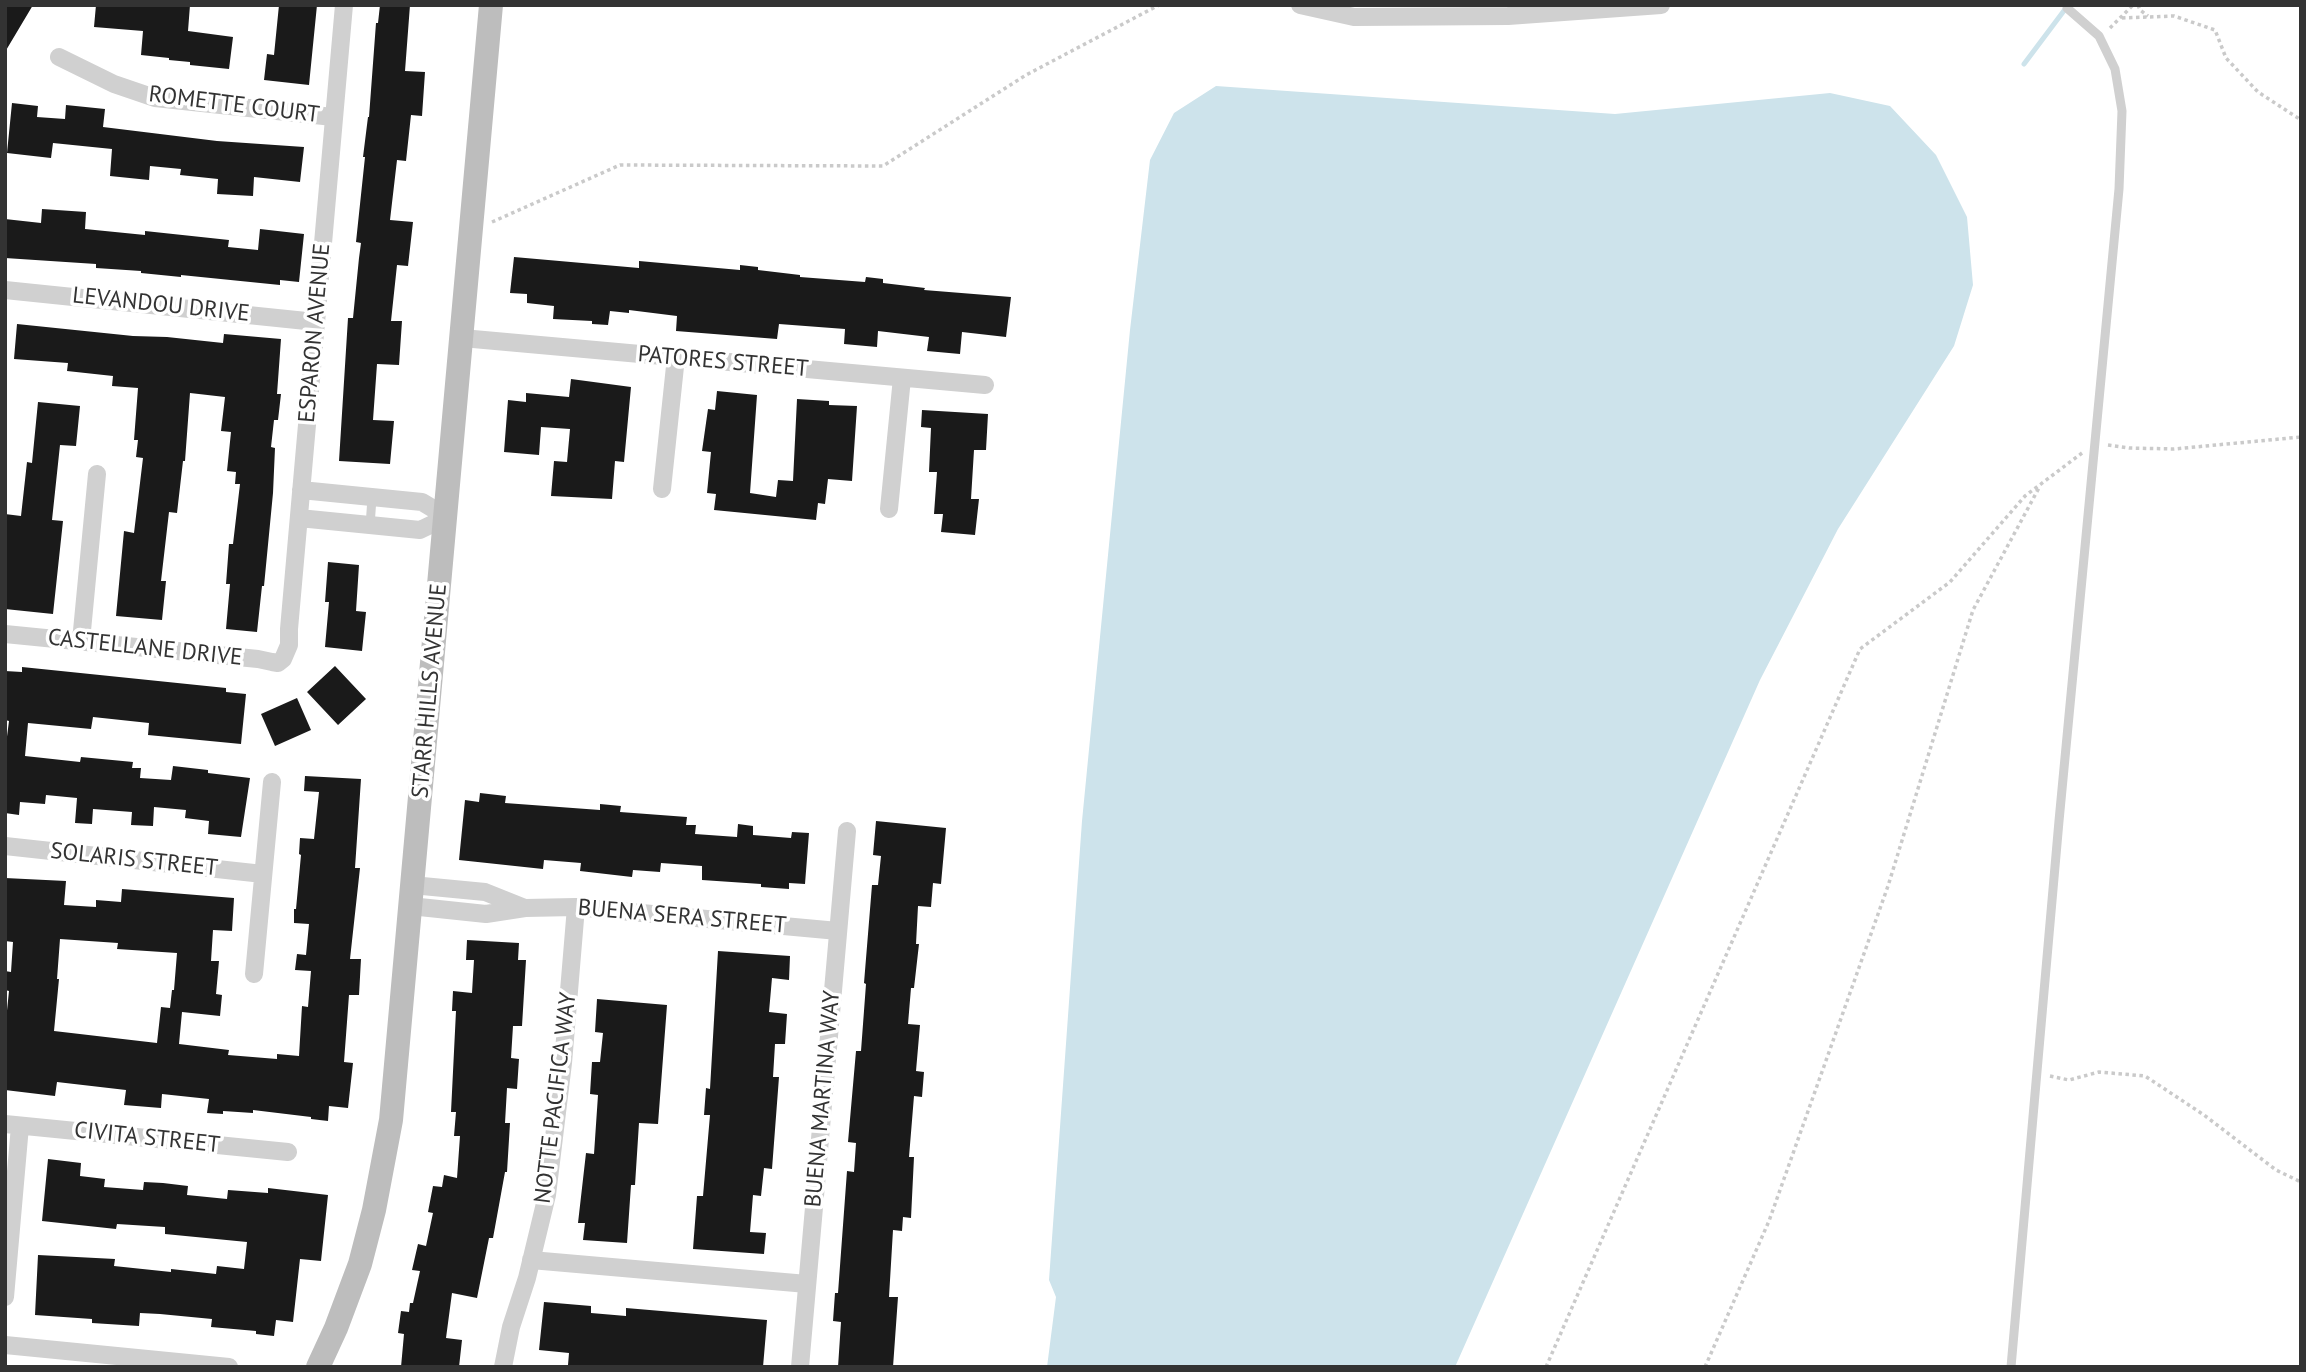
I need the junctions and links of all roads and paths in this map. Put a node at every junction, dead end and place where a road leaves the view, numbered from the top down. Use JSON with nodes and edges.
{"nodes":[{"id":1,"x":344,"y":5,"type":"edge"},
{"id":2,"x":491,"y":5,"type":"edge"},
{"id":3,"x":1159,"y":5,"type":"edge"},
{"id":4,"x":1300,"y":5,"type":"edge"},
{"id":5,"x":1661,"y":5,"type":"edge"},
{"id":6,"x":2136,"y":5,"type":"edge"},
{"id":7,"x":2067,"y":8,"type":"dead end"},
{"id":8,"x":2148,"y":16,"type":"junction"},
{"id":9,"x":2122,"y":18,"type":"junction"},
{"id":10,"x":2099,"y":36,"type":"junction"},
{"id":11,"x":59,"y":57,"type":"dead end"},
{"id":12,"x":333,"y":117,"type":"junction"},
{"id":13,"x":2301,"y":120,"type":"edge"},
{"id":14,"x":470,"y":240,"type":"junction"},
{"id":15,"x":5,"y":290,"type":"edge"},
{"id":16,"x":316,"y":322,"type":"junction"},
{"id":17,"x":462,"y":338,"type":"junction"},
{"id":18,"x":676,"y":357,"type":"junction"},
{"id":19,"x":902,"y":378,"type":"junction"},
{"id":20,"x":985,"y":385,"type":"dead end"},
{"id":21,"x":2301,"y":438,"type":"edge"},
{"id":22,"x":2094,"y":443,"type":"junction"},
{"id":23,"x":97,"y":474,"type":"dead end"},
{"id":24,"x":2041,"y":484,"type":"junction"},
{"id":25,"x":663,"y":489,"type":"dead end"},
{"id":26,"x":301,"y":491,"type":"junction"},
{"id":27,"x":372,"y":498,"type":"junction"},
{"id":28,"x":890,"y":509,"type":"dead end"},
{"id":29,"x":447,"y":517,"type":"junction"},
{"id":30,"x":299,"y":519,"type":"junction"},
{"id":31,"x":370,"y":526,"type":"junction"},
{"id":32,"x":5,"y":634,"type":"edge"},
{"id":33,"x":81,"y":641,"type":"junction"},
{"id":34,"x":283,"y":659,"type":"joint"},
{"id":35,"x":272,"y":782,"type":"dead end"},
{"id":36,"x":847,"y":831,"type":"dead end"},
{"id":37,"x":5,"y":846,"type":"edge"},
{"id":38,"x":263,"y":874,"type":"junction"},
{"id":39,"x":464,"y":890,"type":"junction"},
{"id":40,"x":411,"y":896,"type":"junction"},
{"id":41,"x":576,"y":907,"type":"junction"},
{"id":42,"x":525,"y":908,"type":"junction"},
{"id":43,"x":461,"y":912,"type":"junction"},
{"id":44,"x":838,"y":931,"type":"junction"},
{"id":45,"x":254,"y":974,"type":"dead end"},
{"id":46,"x":2037,"y":1068,"type":"junction"},
{"id":47,"x":13,"y":1125,"type":"edge"},
{"id":48,"x":288,"y":1152,"type":"dead end"},
{"id":49,"x":2301,"y":1182,"type":"edge"},
{"id":50,"x":531,"y":1260,"type":"junction"},
{"id":51,"x":807,"y":1284,"type":"junction"},
{"id":52,"x":5,"y":1297,"type":"edge"},
{"id":53,"x":5,"y":1345,"type":"edge"},
{"id":54,"x":229,"y":1367,"type":"edge"},
{"id":55,"x":318,"y":1367,"type":"edge"},
{"id":56,"x":503,"y":1367,"type":"edge"},
{"id":57,"x":800,"y":1367,"type":"edge"},
{"id":58,"x":1546,"y":1367,"type":"edge"},
{"id":59,"x":1705,"y":1367,"type":"edge"},
{"id":60,"x":2011,"y":1367,"type":"edge"}],
"edges":[{"from":1,"to":12,"type":"street","name":"ESPARON AVENUE"},
{"from":2,"to":14,"type":"street","name":"STARR HILLS AVENUE"},
{"from":3,"to":14,"type":"path"},
{"from":4,"to":5,"type":"street"},
{"from":6,"to":8,"type":"path"},
{"from":6,"to":9,"type":"path"},
{"from":7,"to":10,"type":"lane"},
{"from":8,"to":9,"type":"path"},
{"from":8,"to":13,"type":"path"},
{"from":9,"to":10,"type":"path"},
{"from":10,"to":22,"type":"lane"},
{"from":11,"to":12,"type":"street","name":"ROMETTE COURT"},
{"from":12,"to":16,"type":"street","name":"ESPARON AVENUE"},
{"from":14,"to":17,"type":"street","name":"STARR HILLS AVENUE"},
{"from":15,"to":16,"type":"street","name":"LEVANDOU DRIVE"},
{"from":16,"to":26,"type":"street","name":"ESPARON AVENUE"},
{"from":17,"to":18,"type":"street","name":"PATORES STREET"},
{"from":17,"to":29,"type":"street","name":"STARR HILLS AVENUE"},
{"from":18,"to":19,"type":"street","name":"PATORES STREET"},
{"from":18,"to":25,"type":"street"},
{"from":19,"to":20,"type":"street","name":"PATORES STREET"},
{"from":19,"to":28,"type":"street"},
{"from":21,"to":22,"type":"path"},
{"from":22,"to":24,"type":"path"},
{"from":22,"to":46,"type":"lane"},
{"from":23,"to":33,"type":"street"},
{"from":24,"to":58,"type":"path"},
{"from":24,"to":59,"type":"path"},
{"from":26,"to":27,"type":"street"},
{"from":26,"to":30,"type":"street","name":"ESPARON AVENUE"},
{"from":27,"to":29,"type":"street"},
{"from":27,"to":31,"type":"lane"},
{"from":29,"to":31,"type":"street"},
{"from":29,"to":40,"type":"street","name":"STARR HILLS AVENUE"},
{"from":30,"to":31,"type":"street"},
{"from":30,"to":34,"type":"street","name":"ESPARON AVENUE"},
{"from":32,"to":33,"type":"street","name":"CASTELLANE DRIVE"},
{"from":33,"to":34,"type":"street","name":"CASTELLANE DRIVE"},
{"from":35,"to":38,"type":"street"},
{"from":36,"to":44,"type":"street","name":"BUENA MARTINA WAY"},
{"from":37,"to":38,"type":"street","name":"SOLARIS STREET"},
{"from":38,"to":45,"type":"street"},
{"from":39,"to":40,"type":"street","name":"BUENA SERA STREET"},
{"from":39,"to":42,"type":"street","name":"BUENA SERA STREET"},
{"from":39,"to":43,"type":"lane"},
{"from":40,"to":43,"type":"street","name":"BUENA SERA STREET"},
{"from":40,"to":55,"type":"street","name":"STARR HILLS AVENUE"},
{"from":41,"to":42,"type":"street","name":"BUENA SERA STREET"},
{"from":41,"to":44,"type":"street","name":"BUENA SERA STREET"},
{"from":41,"to":50,"type":"street","name":"NOTTE PACIFICA WAY"},
{"from":42,"to":43,"type":"street","name":"BUENA SERA STREET"},
{"from":44,"to":51,"type":"street","name":"BUENA MARTINA WAY"},
{"from":46,"to":49,"type":"path"},
{"from":46,"to":60,"type":"lane"},
{"from":47,"to":48,"type":"street","name":"CIVITA STREET"},
{"from":47,"to":52,"type":"street"},
{"from":50,"to":51,"type":"street"},
{"from":50,"to":56,"type":"street","name":"NOTTE PACIFICA WAY"},
{"from":51,"to":57,"type":"street","name":"BUENA MARTINA WAY"},
{"from":53,"to":54,"type":"street"}]}
